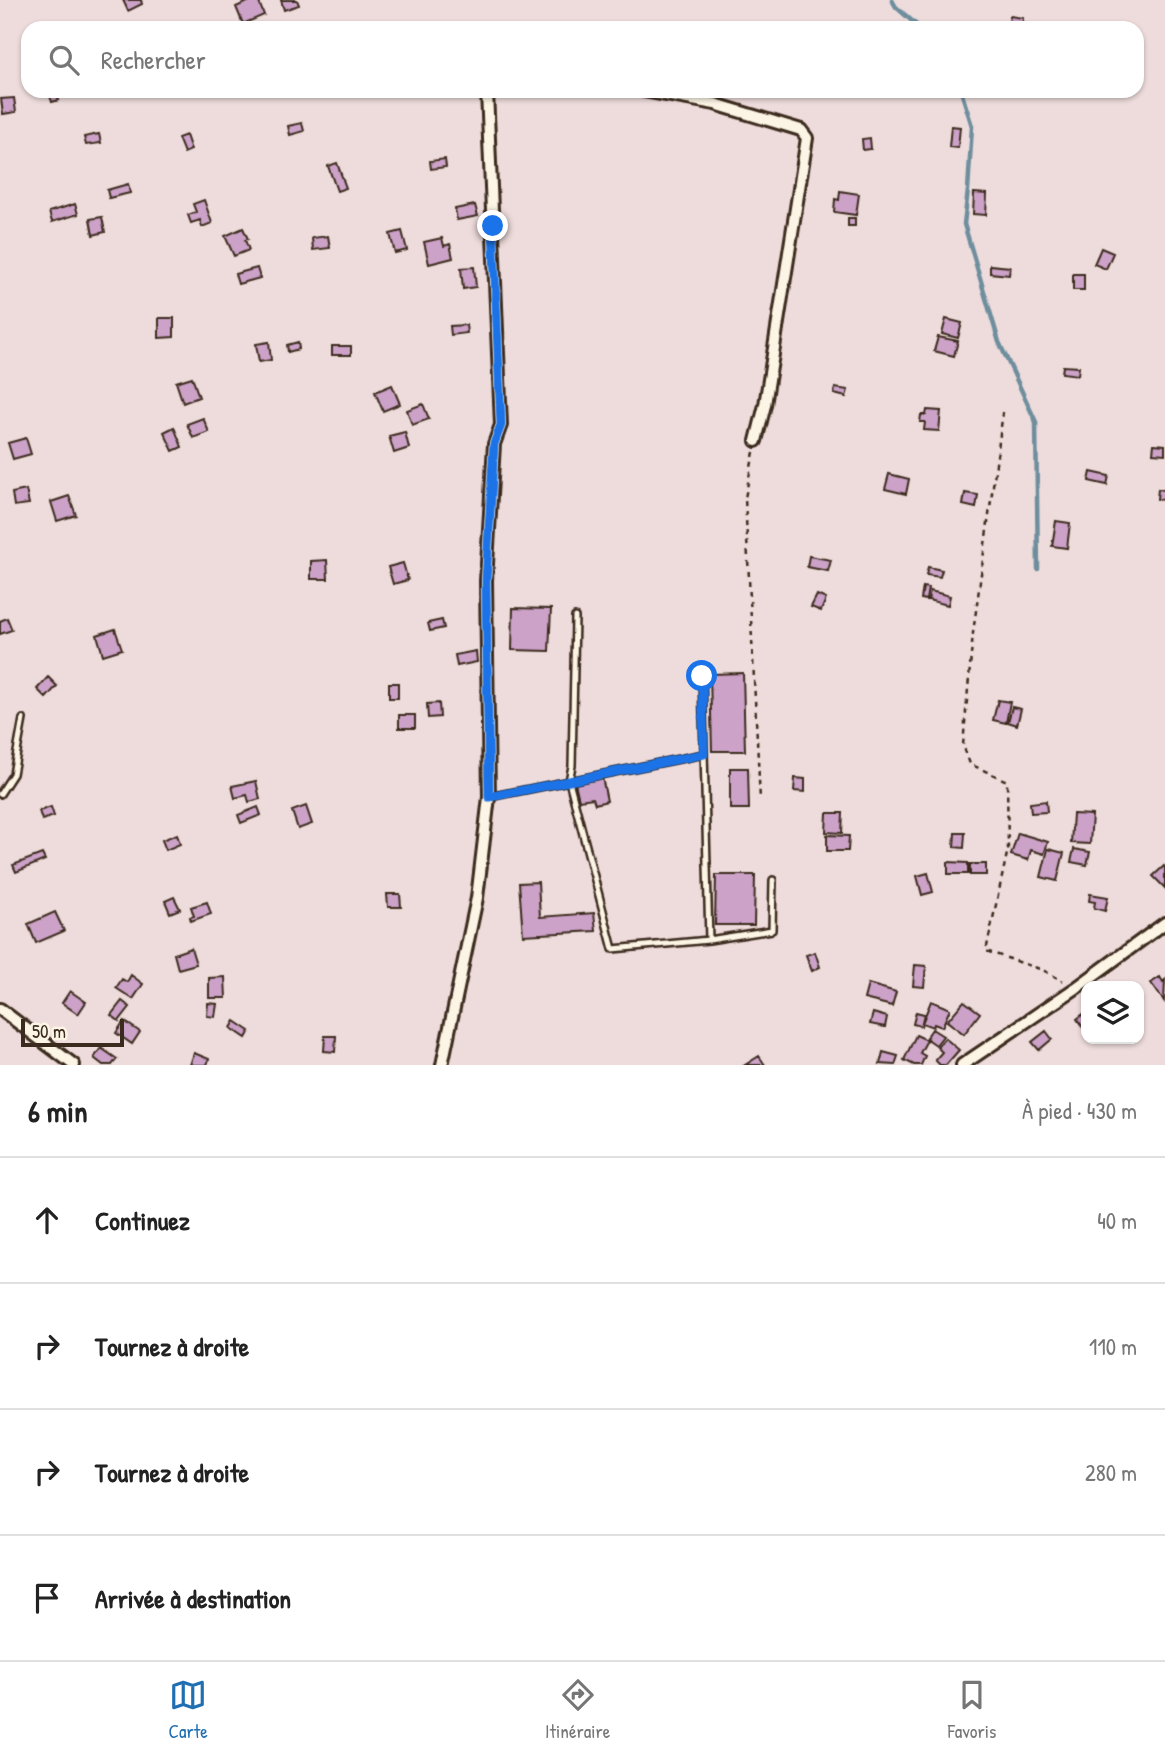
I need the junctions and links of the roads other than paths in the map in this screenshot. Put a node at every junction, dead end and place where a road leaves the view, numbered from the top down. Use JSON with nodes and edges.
{"nodes":[{"id":1,"x":487,"y":98,"type":"edge"},
{"id":2,"x":682,"y":98,"type":"edge"},
{"id":3,"x":756,"y":442,"type":"road end"},
{"id":4,"x":575,"y":617,"type":"dead end"},
{"id":5,"x":702,"y":676,"type":"dead end"},
{"id":6,"x":23,"y":719,"type":"dead end"},
{"id":7,"x":704,"y":754,"type":"junction"},
{"id":8,"x":569,"y":781,"type":"junction"},
{"id":9,"x":0,"y":794,"type":"edge"},
{"id":10,"x":489,"y":797,"type":"junction"},
{"id":11,"x":773,"y":880,"type":"dead end"},
{"id":12,"x":1165,"y":923,"type":"edge"},
{"id":13,"x":709,"y":940,"type":"junction"},
{"id":14,"x":0,"y":1009,"type":"edge"},
{"id":15,"x":74,"y":1065,"type":"edge"},
{"id":16,"x":442,"y":1065,"type":"edge"},
{"id":17,"x":962,"y":1065,"type":"edge"}],
"edges":[{"from":1,"to":10,"type":"street"},
{"from":2,"to":3,"type":"street"},
{"from":4,"to":8,"type":"lane"},
{"from":5,"to":7,"type":"lane"},
{"from":6,"to":9,"type":"lane"},
{"from":7,"to":8,"type":"lane"},
{"from":7,"to":13,"type":"lane"},
{"from":8,"to":10,"type":"lane"},
{"from":8,"to":13,"type":"lane"},
{"from":10,"to":16,"type":"street"},
{"from":11,"to":13,"type":"lane"},
{"from":12,"to":17,"type":"street"},
{"from":14,"to":15,"type":"street"}]}
